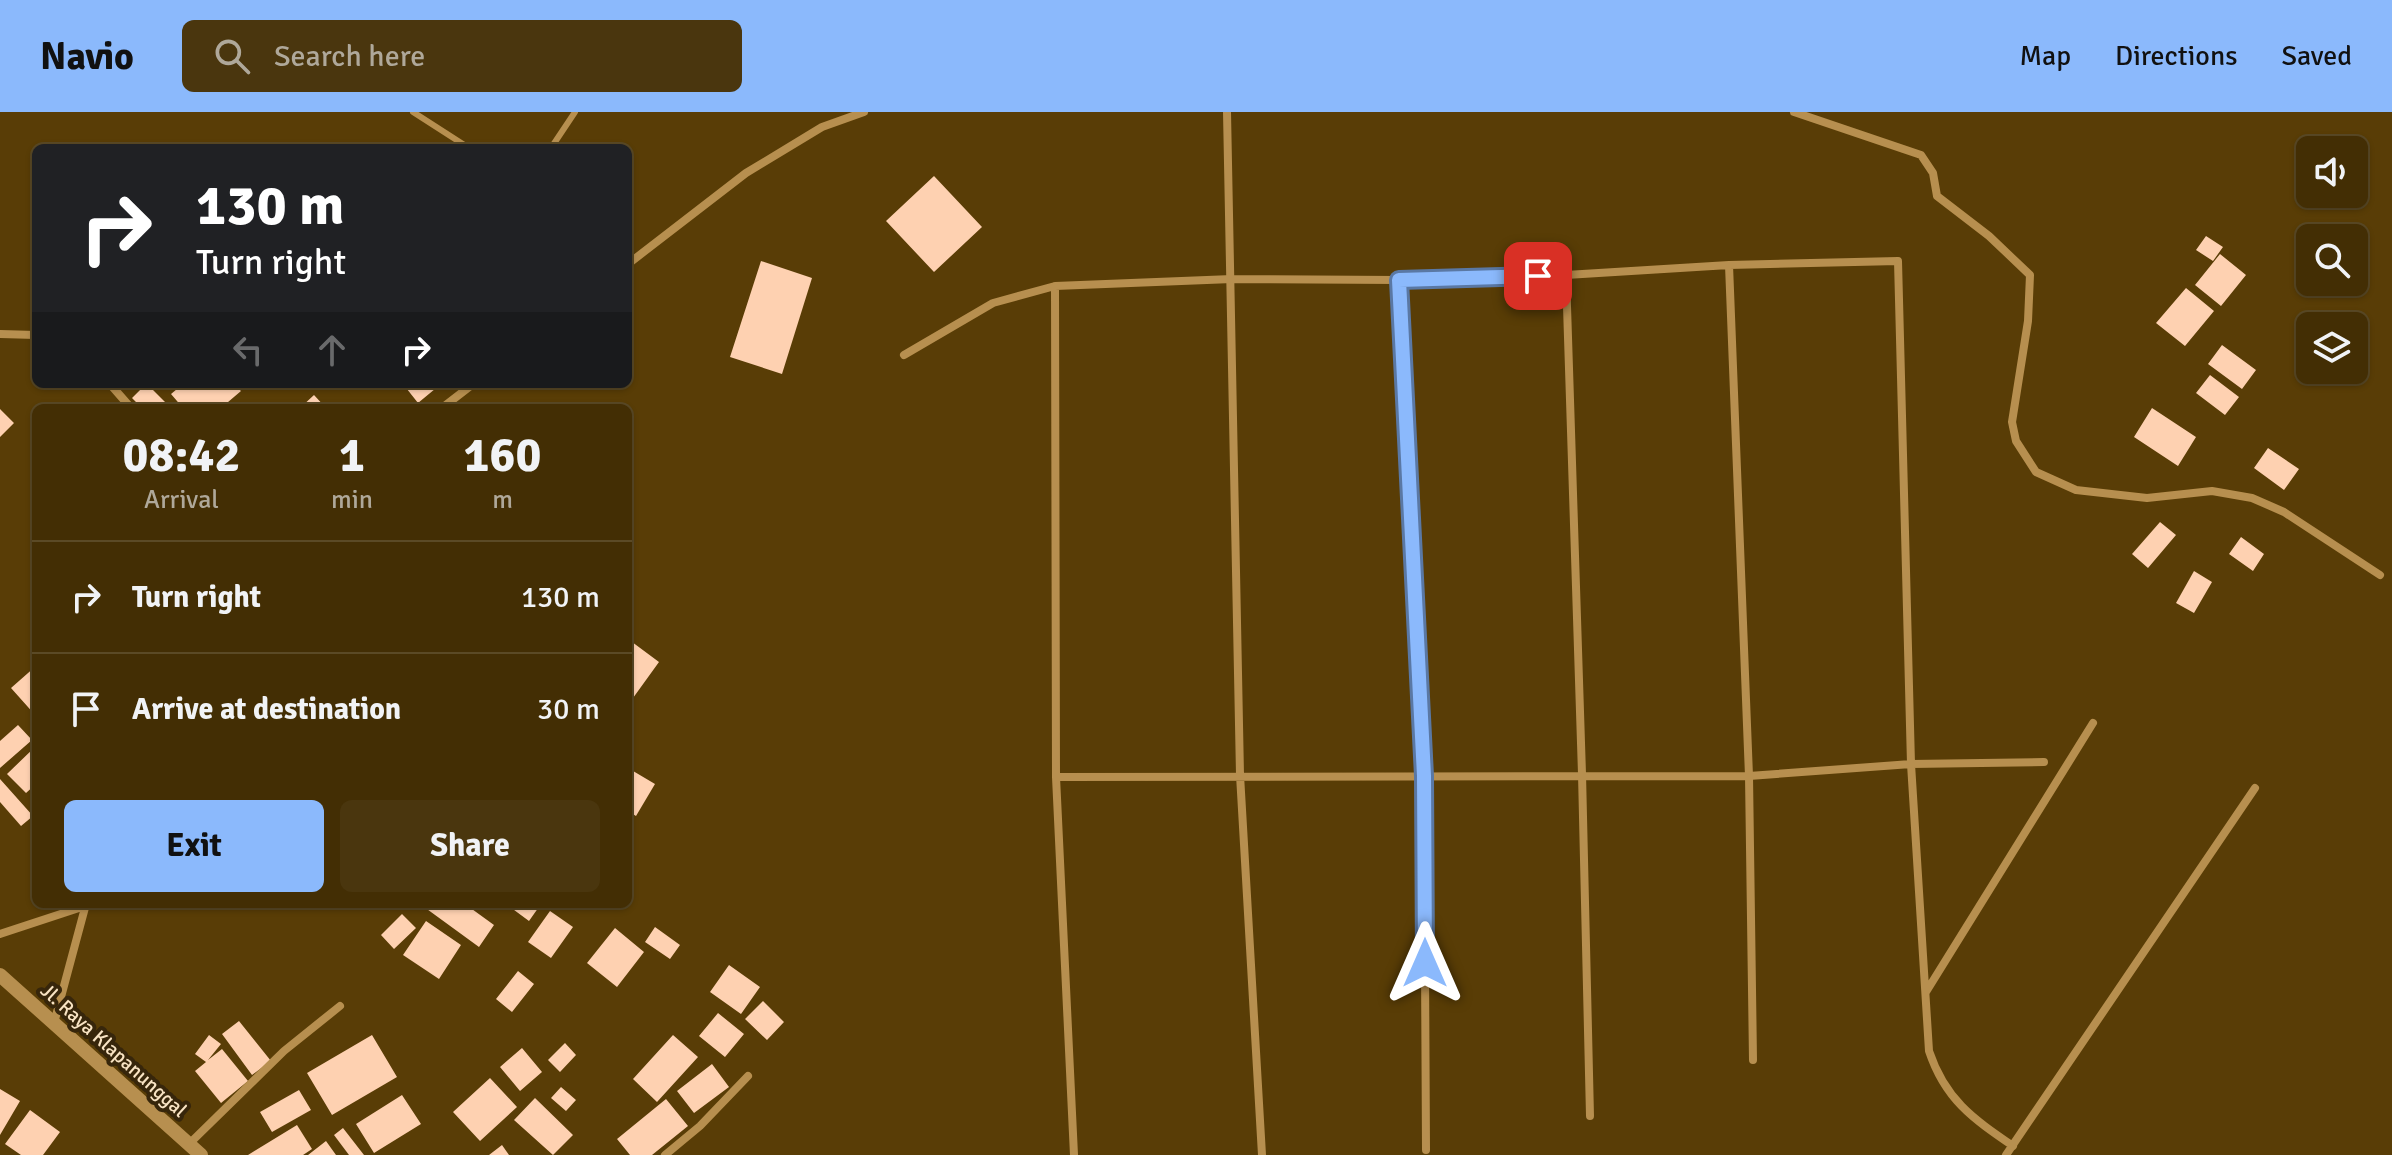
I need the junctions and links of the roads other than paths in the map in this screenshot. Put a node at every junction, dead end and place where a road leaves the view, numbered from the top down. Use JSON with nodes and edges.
{"nodes":[{"id":1,"x":413,"y":112,"type":"edge"},
{"id":2,"x":575,"y":112,"type":"edge"},
{"id":3,"x":864,"y":112,"type":"edge"},
{"id":4,"x":1227,"y":112,"type":"edge"},
{"id":5,"x":1794,"y":112,"type":"edge"},
{"id":6,"x":463,"y":144,"type":"edge"},
{"id":7,"x":554,"y":144,"type":"edge"},
{"id":8,"x":632,"y":261,"type":"edge"},
{"id":9,"x":1729,"y":265,"type":"junction"},
{"id":10,"x":1566,"y":275,"type":"junction"},
{"id":11,"x":1232,"y":279,"type":"junction"},
{"id":12,"x":1399,"y":280,"type":"junction"},
{"id":13,"x":1055,"y":286,"type":"junction"},
{"id":14,"x":0,"y":334,"type":"edge"},
{"id":15,"x":32,"y":335,"type":"edge"},
{"id":16,"x":904,"y":355,"type":"dead end"},
{"id":17,"x":114,"y":388,"type":"edge"},
{"id":18,"x":468,"y":388,"type":"edge"},
{"id":19,"x":128,"y":404,"type":"edge"},
{"id":20,"x":447,"y":404,"type":"edge"},
{"id":21,"x":2380,"y":575,"type":"dead end"},
{"id":22,"x":2093,"y":723,"type":"dead end"},
{"id":23,"x":2044,"y":762,"type":"dead end"},
{"id":24,"x":1911,"y":764,"type":"junction"},
{"id":25,"x":1582,"y":774,"type":"junction"},
{"id":26,"x":1240,"y":775,"type":"junction"},
{"id":27,"x":1424,"y":776,"type":"junction"},
{"id":28,"x":1749,"y":776,"type":"junction"},
{"id":29,"x":1056,"y":777,"type":"junction"},
{"id":30,"x":2255,"y":788,"type":"dead end"},
{"id":31,"x":76,"y":908,"type":"edge"},
{"id":32,"x":84,"y":908,"type":"edge"},
{"id":33,"x":0,"y":934,"type":"edge"},
{"id":34,"x":0,"y":975,"type":"edge"},
{"id":35,"x":1925,"y":993,"type":"junction"},
{"id":36,"x":340,"y":1006,"type":"dead end"},
{"id":37,"x":54,"y":1024,"type":"junction"},
{"id":38,"x":1753,"y":1060,"type":"dead end"},
{"id":39,"x":748,"y":1076,"type":"dead end"},
{"id":40,"x":1590,"y":1116,"type":"dead end"},
{"id":41,"x":189,"y":1144,"type":"junction"},
{"id":42,"x":2013,"y":1146,"type":"junction"},
{"id":43,"x":1426,"y":1150,"type":"dead end"},
{"id":44,"x":201,"y":1155,"type":"edge"},
{"id":45,"x":665,"y":1155,"type":"edge"},
{"id":46,"x":1074,"y":1155,"type":"edge"},
{"id":47,"x":1262,"y":1155,"type":"edge"},
{"id":48,"x":2006,"y":1155,"type":"edge"}],
"edges":[{"from":1,"to":6,"type":"lane"},
{"from":2,"to":7,"type":"lane"},
{"from":3,"to":8,"type":"street"},
{"from":4,"to":11,"type":"street"},
{"from":5,"to":21,"type":"street"},
{"from":9,"to":10,"type":"street"},
{"from":9,"to":24,"type":"street"},
{"from":9,"to":28,"type":"street"},
{"from":10,"to":12,"type":"street"},
{"from":10,"to":25,"type":"street"},
{"from":11,"to":12,"type":"street"},
{"from":11,"to":13,"type":"street"},
{"from":11,"to":26,"type":"street"},
{"from":12,"to":27,"type":"street"},
{"from":13,"to":16,"type":"street"},
{"from":13,"to":29,"type":"street"},
{"from":14,"to":15,"type":"street"},
{"from":17,"to":19,"type":"street"},
{"from":18,"to":20,"type":"street"},
{"from":22,"to":35,"type":"street"},
{"from":23,"to":24,"type":"street"},
{"from":24,"to":28,"type":"street"},
{"from":24,"to":35,"type":"street"},
{"from":25,"to":27,"type":"street"},
{"from":25,"to":28,"type":"street"},
{"from":25,"to":40,"type":"street"},
{"from":26,"to":27,"type":"street"},
{"from":26,"to":29,"type":"street"},
{"from":26,"to":47,"type":"street"},
{"from":27,"to":43,"type":"street"},
{"from":28,"to":38,"type":"street"},
{"from":29,"to":46,"type":"street"},
{"from":30,"to":42,"type":"street"},
{"from":31,"to":33,"type":"street"},
{"from":32,"to":37,"type":"street"},
{"from":34,"to":37,"type":"street","name":"Jl. Raya Klapanunggal"},
{"from":35,"to":42,"type":"street"},
{"from":36,"to":41,"type":"street"},
{"from":37,"to":41,"type":"street","name":"Jl. Raya Klapanunggal"},
{"from":39,"to":45,"type":"street"},
{"from":41,"to":44,"type":"street","name":"Jl. Raya Klapanunggal"},
{"from":42,"to":48,"type":"street"}]}
